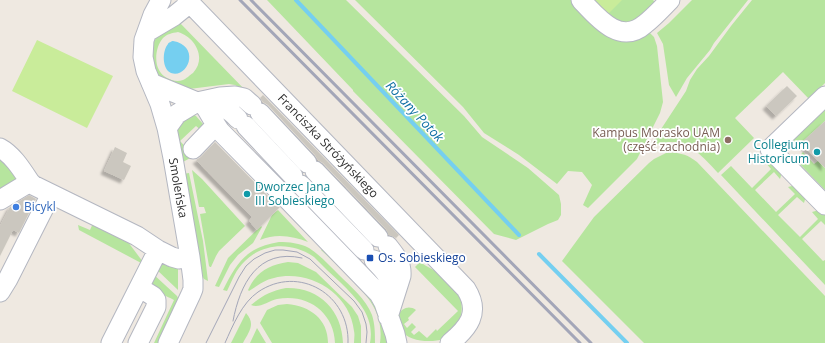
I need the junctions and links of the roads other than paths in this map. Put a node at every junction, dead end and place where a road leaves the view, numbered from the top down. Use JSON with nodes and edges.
{"nodes":[{"id":1,"x":161,"y":0,"type":"edge"},
{"id":2,"x":581,"y":0,"type":"edge"},
{"id":3,"x":670,"y":0,"type":"edge"},
{"id":4,"x":188,"y":2,"type":"edge"},
{"id":5,"x":147,"y":32,"type":"junction"},
{"id":6,"x":151,"y":84,"type":"junction"},
{"id":7,"x":825,"y":96,"type":"edge"},
{"id":8,"x":198,"y":102,"type":"junction"},
{"id":9,"x":216,"y":125,"type":"junction"},
{"id":10,"x":167,"y":128,"type":"junction"},
{"id":11,"x":0,"y":148,"type":"edge"},
{"id":12,"x":193,"y":149,"type":"dead end"},
{"id":13,"x":30,"y":182,"type":"junction"},
{"id":14,"x":51,"y":194,"type":"junction"},
{"id":15,"x":0,"y":200,"type":"edge"},
{"id":16,"x":825,"y":206,"type":"edge"},
{"id":17,"x":158,"y":250,"type":"junction"},
{"id":18,"x":190,"y":258,"type":"junction"},
{"id":19,"x":140,"y":288,"type":"junction"},
{"id":20,"x":0,"y":292,"type":"edge"},
{"id":21,"x":388,"y":317,"type":"junction"},
{"id":22,"x":400,"y":340,"type":"edge"},
{"id":23,"x":112,"y":343,"type":"edge"},
{"id":24,"x":138,"y":343,"type":"edge"},
{"id":25,"x":168,"y":343,"type":"edge"},
{"id":26,"x":450,"y":343,"type":"edge"}],
"edges":[{"from":1,"to":5,"type":"street","name":"Smoleńska"},
{"from":2,"to":3,"type":"street"},
{"from":4,"to":5,"type":"street"},
{"from":4,"to":26,"type":"street","name":"Franciszka Stróżyńskiego"},
{"from":5,"to":6,"type":"street","name":"Smoleńska"},
{"from":6,"to":8,"type":"street"},
{"from":6,"to":10,"type":"street","name":"Smoleńska"},
{"from":7,"to":16,"type":"street"},
{"from":8,"to":9,"type":"street"},
{"from":8,"to":10,"type":"street"},
{"from":8,"to":21,"type":"street"},
{"from":8,"to":21,"type":"street"},
{"from":9,"to":12,"type":"street"},
{"from":9,"to":21,"type":"street"},
{"from":10,"to":18,"type":"street","name":"Smoleńska"},
{"from":11,"to":13,"type":"street"},
{"from":13,"to":14,"type":"street"},
{"from":13,"to":15,"type":"street"},
{"from":14,"to":17,"type":"street"},
{"from":14,"to":20,"type":"street"},
{"from":17,"to":18,"type":"street"},
{"from":17,"to":19,"type":"street"},
{"from":18,"to":25,"type":"street","name":"Smoleńska"},
{"from":19,"to":23,"type":"street"},
{"from":19,"to":24,"type":"street"},
{"from":21,"to":22,"type":"street"}]}
